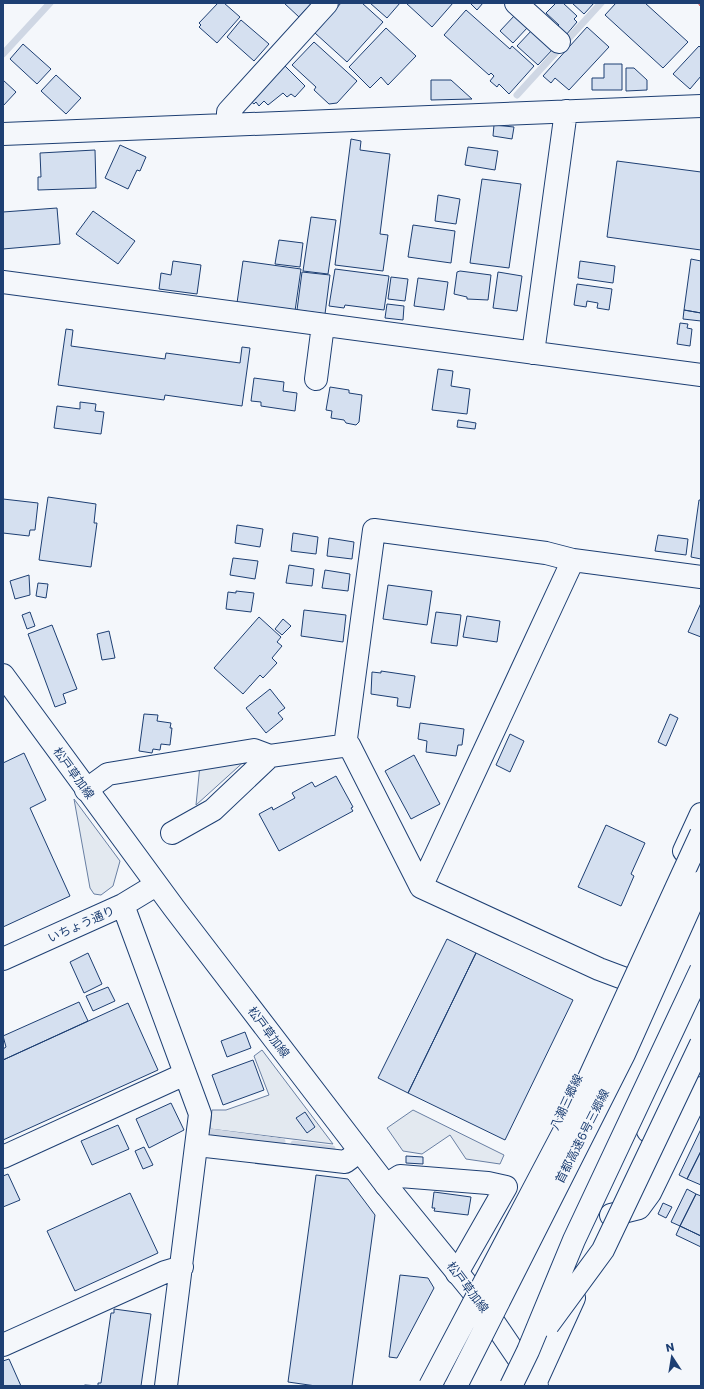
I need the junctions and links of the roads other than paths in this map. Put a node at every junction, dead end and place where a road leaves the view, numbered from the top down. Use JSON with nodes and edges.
{"nodes":[{"id":1,"x":327,"y":3,"type":"edge"},
{"id":2,"x":516,"y":3,"type":"edge"},
{"id":3,"x":559,"y":42,"type":"dead end"},
{"id":4,"x":701,"y":106,"type":"edge"},
{"id":5,"x":566,"y":111,"type":"junction"},
{"id":6,"x":228,"y":124,"type":"junction"},
{"id":7,"x":3,"y":134,"type":"edge"},
{"id":8,"x":3,"y":282,"type":"edge"},
{"id":9,"x":323,"y":325,"type":"junction"},
{"id":10,"x":533,"y":353,"type":"junction"},
{"id":11,"x":701,"y":375,"type":"edge"},
{"id":12,"x":316,"y":379,"type":"dead end"},
{"id":13,"x":573,"y":560,"type":"junction"},
{"id":14,"x":701,"y":577,"type":"edge"},
{"id":15,"x":3,"y":675,"type":"edge"},
{"id":16,"x":345,"y":746,"type":"junction"},
{"id":17,"x":270,"y":756,"type":"junction"},
{"id":18,"x":86,"y":790,"type":"junction"},
{"id":19,"x":701,"y":814,"type":"edge"},
{"id":20,"x":172,"y":834,"type":"dead end"},
{"id":21,"x":701,"y":834,"type":"edge"},
{"id":22,"x":701,"y":882,"type":"edge"},
{"id":23,"x":156,"y":884,"type":"junction"},
{"id":24,"x":421,"y":887,"type":"junction"},
{"id":25,"x":123,"y":905,"type":"junction"},
{"id":26,"x":3,"y":959,"type":"edge"},
{"id":27,"x":701,"y":970,"type":"edge"},
{"id":28,"x":623,"y":978,"type":"junction"},
{"id":29,"x":701,"y":1012,"type":"edge"},
{"id":30,"x":701,"y":1044,"type":"edge"},
{"id":31,"x":185,"y":1074,"type":"junction"},
{"id":32,"x":701,"y":1088,"type":"edge"},
{"id":33,"x":197,"y":1145,"type":"junction"},
{"id":34,"x":360,"y":1151,"type":"junction"},
{"id":35,"x":3,"y":1157,"type":"edge"},
{"id":36,"x":386,"y":1185,"type":"junction"},
{"id":37,"x":611,"y":1215,"type":"junction"},
{"id":38,"x":182,"y":1267,"type":"junction"},
{"id":39,"x":457,"y":1273,"type":"junction"},
{"id":40,"x":474,"y":1293,"type":"junction"},
{"id":41,"x":3,"y":1345,"type":"edge"},
{"id":42,"x":528,"y":1351,"type":"junction"},
{"id":43,"x":536,"y":1385,"type":"edge"},
{"id":44,"x":166,"y":1386,"type":"edge"},
{"id":45,"x":424,"y":1386,"type":"edge"},
{"id":46,"x":430,"y":1386,"type":"edge"},
{"id":47,"x":456,"y":1386,"type":"edge"},
{"id":48,"x":511,"y":1386,"type":"edge"}],
"edges":[{"from":1,"to":6,"type":"main road"},
{"from":2,"to":3,"type":"main road"},
{"from":4,"to":5,"type":"main road"},
{"from":5,"to":6,"type":"main road"},
{"from":5,"to":10,"type":"main road"},
{"from":6,"to":7,"type":"main road"},
{"from":8,"to":9,"type":"main road"},
{"from":9,"to":10,"type":"main road"},
{"from":9,"to":12,"type":"main road"},
{"from":10,"to":11,"type":"main road"},
{"from":13,"to":14,"type":"main road"},
{"from":13,"to":16,"type":"main road"},
{"from":13,"to":24,"type":"main road"},
{"from":15,"to":18,"type":"main road","name":"松戸草加線"},
{"from":16,"to":17,"type":"main road"},
{"from":16,"to":24,"type":"main road"},
{"from":17,"to":18,"type":"main road"},
{"from":17,"to":20,"type":"main road"},
{"from":18,"to":23,"type":"main road","name":"松戸草加線"},
{"from":19,"to":28,"type":"main road","name":"八潮三郷線"},
{"from":21,"to":46,"type":"main road","bridge":true},
{"from":22,"to":47,"type":"main road","name":"首都高速6号三郷線","bridge":true},
{"from":23,"to":25,"type":"main road","name":"いちょう通り"},
{"from":23,"to":34,"type":"main road","name":"松戸草加線"},
{"from":24,"to":28,"type":"main road"},
{"from":25,"to":26,"type":"main road","name":"いちょう通り"},
{"from":25,"to":31,"type":"main road"},
{"from":27,"to":42,"type":"main road","bridge":true},
{"from":28,"to":40,"type":"main road","name":"八潮三郷線"},
{"from":29,"to":37,"type":"main road"},
{"from":30,"to":42,"type":"main road","bridge":true},
{"from":31,"to":33,"type":"main road"},
{"from":31,"to":35,"type":"main road"},
{"from":32,"to":37,"type":"main road"},
{"from":33,"to":34,"type":"main road"},
{"from":33,"to":38,"type":"main road"},
{"from":34,"to":36,"type":"main road","name":"松戸草加線"},
{"from":36,"to":39,"type":"main road","name":"松戸草加線"},
{"from":36,"to":39,"type":"main road"},
{"from":37,"to":43,"type":"main road"},
{"from":38,"to":41,"type":"main road"},
{"from":38,"to":44,"type":"main road"},
{"from":39,"to":40,"type":"main road","name":"松戸草加線"},
{"from":40,"to":43,"type":"main road","name":"松戸草加線"},
{"from":40,"to":45,"type":"main road","name":"八潮三郷線"},
{"from":42,"to":48,"type":"main road","bridge":true}]}
